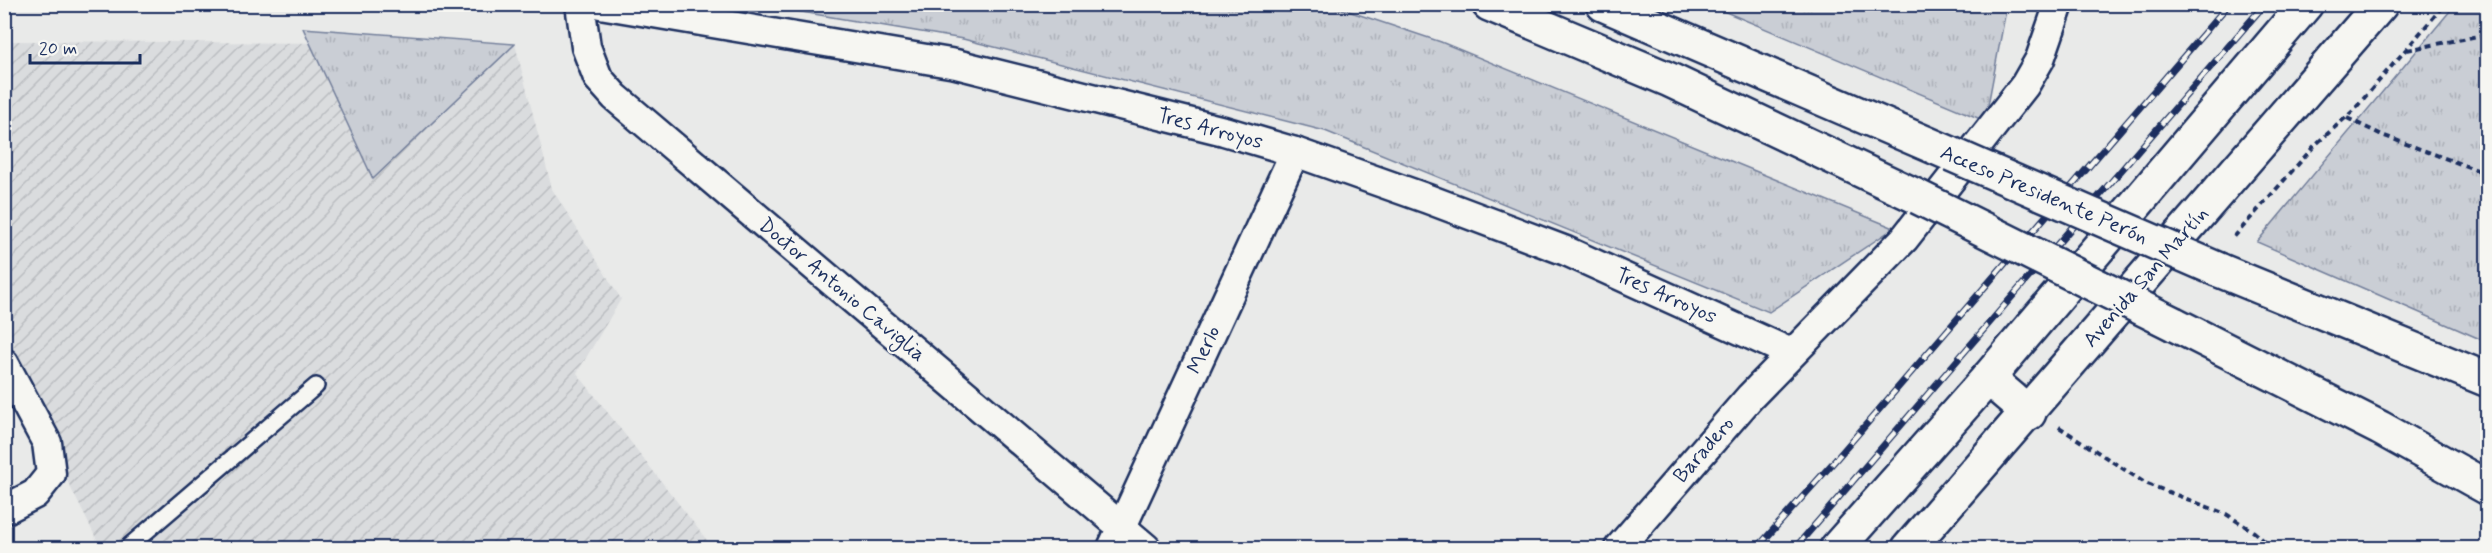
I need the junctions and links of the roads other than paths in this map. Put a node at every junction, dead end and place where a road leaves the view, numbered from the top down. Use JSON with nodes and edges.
{"nodes":[{"id":1,"x":580,"y":4,"type":"edge"},
{"id":2,"x":600,"y":4,"type":"edge"},
{"id":3,"x":1489,"y":4,"type":"edge"},
{"id":4,"x":1603,"y":4,"type":"edge"},
{"id":5,"x":2059,"y":4,"type":"edge"},
{"id":6,"x":2306,"y":4,"type":"edge"},
{"id":7,"x":2381,"y":4,"type":"edge"},
{"id":8,"x":1295,"y":152,"type":"junction"},
{"id":9,"x":1791,"y":353,"type":"junction"},
{"id":10,"x":4,"y":363,"type":"edge"},
{"id":11,"x":1988,"y":378,"type":"junction"},
{"id":12,"x":2487,"y":380,"type":"edge"},
{"id":13,"x":316,"y":386,"type":"dead end"},
{"id":14,"x":2029,"y":413,"type":"junction"},
{"id":15,"x":2487,"y":488,"type":"edge"},
{"id":16,"x":4,"y":510,"type":"edge"},
{"id":17,"x":1118,"y":538,"type":"edge"},
{"id":18,"x":128,"y":549,"type":"edge"},
{"id":19,"x":1146,"y":549,"type":"edge"},
{"id":20,"x":1619,"y":549,"type":"edge"},
{"id":21,"x":1837,"y":549,"type":"edge"},
{"id":22,"x":1909,"y":549,"type":"edge"}],
"edges":[{"from":1,"to":17,"type":"street","name":"Doctor Antonio Caviglia"},
{"from":2,"to":8,"type":"street","name":"Tres Arroyos"},
{"from":3,"to":15,"type":"main road","bridge":true},
{"from":4,"to":12,"type":"main road","name":"Acceso Presidente Perón","bridge":true},
{"from":5,"to":9,"type":"street","name":"Baradero"},
{"from":6,"to":11,"type":"main road"},
{"from":7,"to":14,"type":"main road","name":"Avenida San Martín"},
{"from":8,"to":9,"type":"street","name":"Tres Arroyos"},
{"from":8,"to":17,"type":"street","name":"Merlo"},
{"from":9,"to":20,"type":"street","name":"Baradero"},
{"from":10,"to":16,"type":"street"},
{"from":11,"to":14,"type":"main road"},
{"from":11,"to":21,"type":"main road"},
{"from":13,"to":18,"type":"lane"},
{"from":14,"to":22,"type":"main road","name":"Avenida San Martín"},
{"from":17,"to":19,"type":"street","name":"Doctor Antonio Caviglia"}]}
